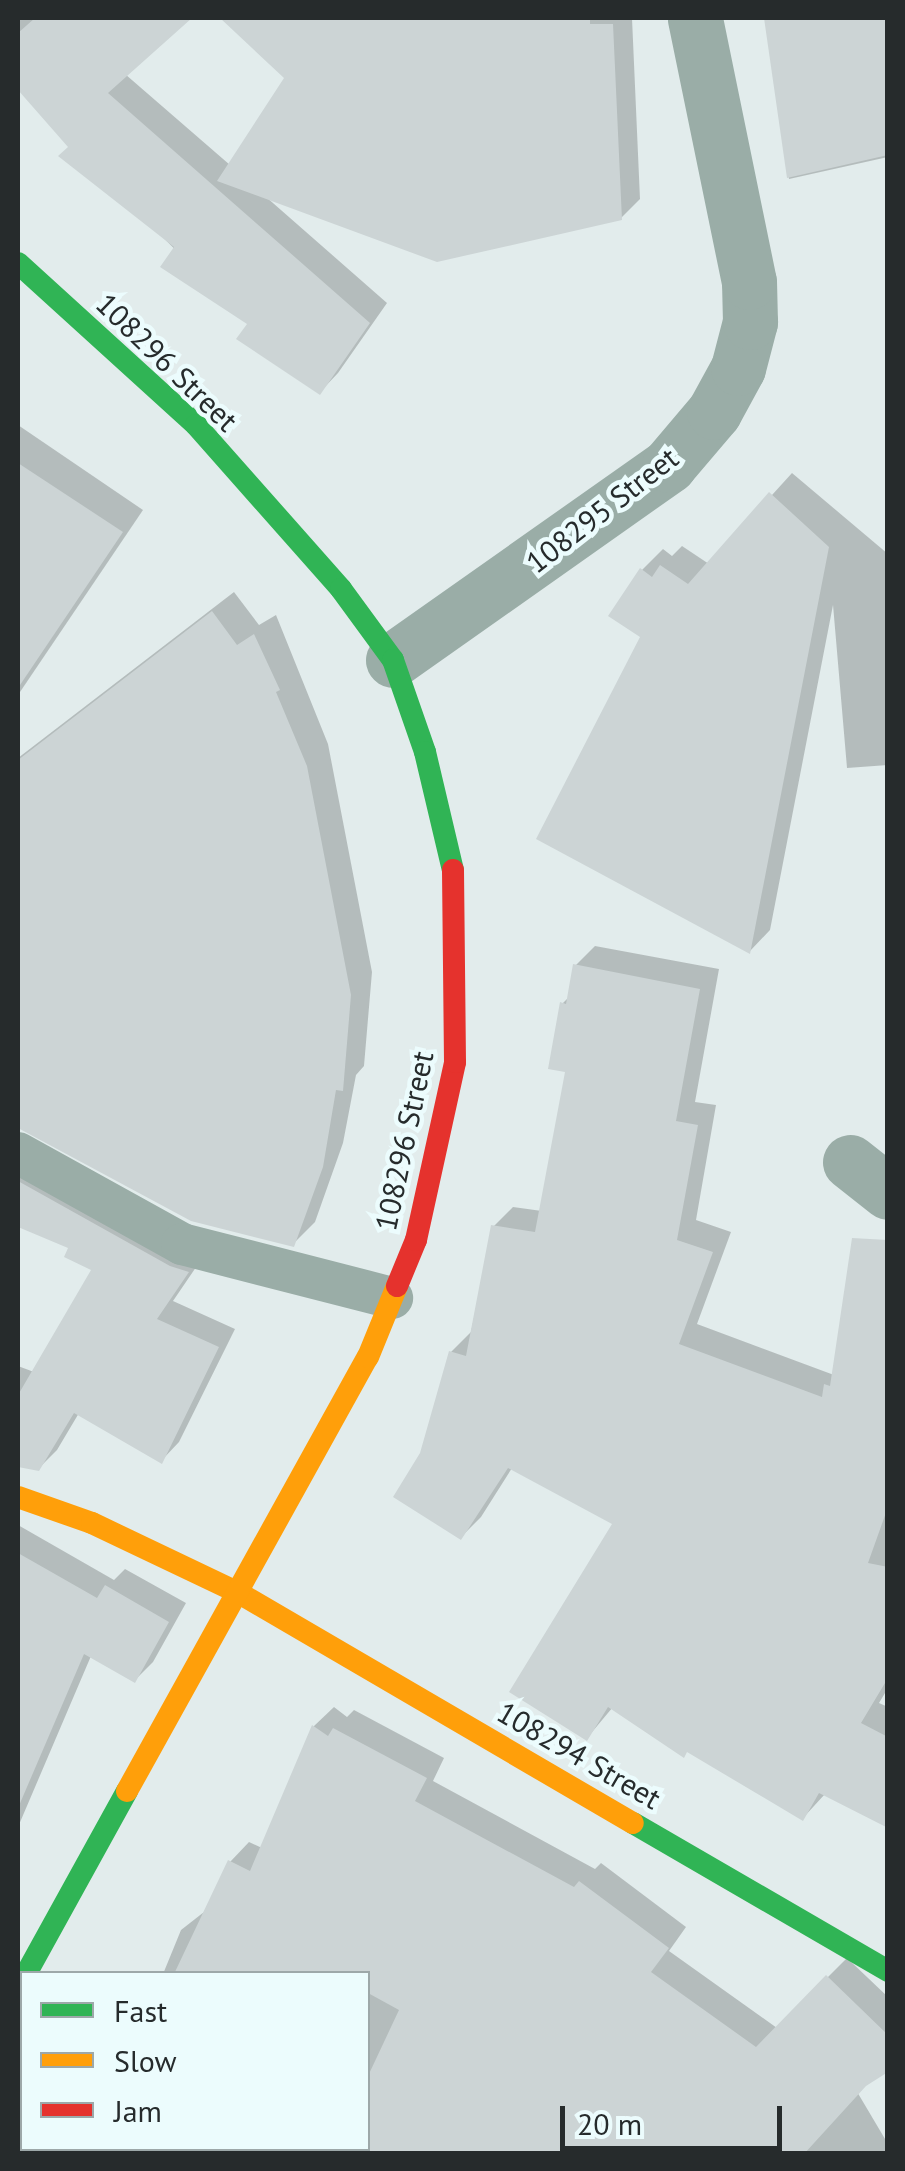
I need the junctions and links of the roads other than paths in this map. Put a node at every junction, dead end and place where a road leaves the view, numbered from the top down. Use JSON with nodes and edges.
{"nodes":[{"id":1,"x":695,"y":18,"type":"edge"},
{"id":2,"x":18,"y":263,"type":"edge"},
{"id":3,"x":393,"y":660,"type":"junction"},
{"id":4,"x":18,"y":1153,"type":"edge"},
{"id":5,"x":392,"y":1298,"type":"junction"},
{"id":6,"x":18,"y":1497,"type":"edge"},
{"id":7,"x":238,"y":1593,"type":"junction"},
{"id":8,"x":27,"y":1971,"type":"edge"},
{"id":9,"x":888,"y":1971,"type":"edge"}],
"edges":[{"from":1,"to":3,"type":"street","name":"108295 Street"},
{"from":2,"to":3,"type":"street","name":"108296 Street"},
{"from":3,"to":5,"type":"street","name":"108296 Street"},
{"from":4,"to":5,"type":"lane"},
{"from":5,"to":7,"type":"street","name":"108296 Street"},
{"from":6,"to":7,"type":"street","name":"108294 Street"},
{"from":7,"to":8,"type":"street","name":"108296 Street"},
{"from":7,"to":9,"type":"street","name":"108294 Street"}]}
